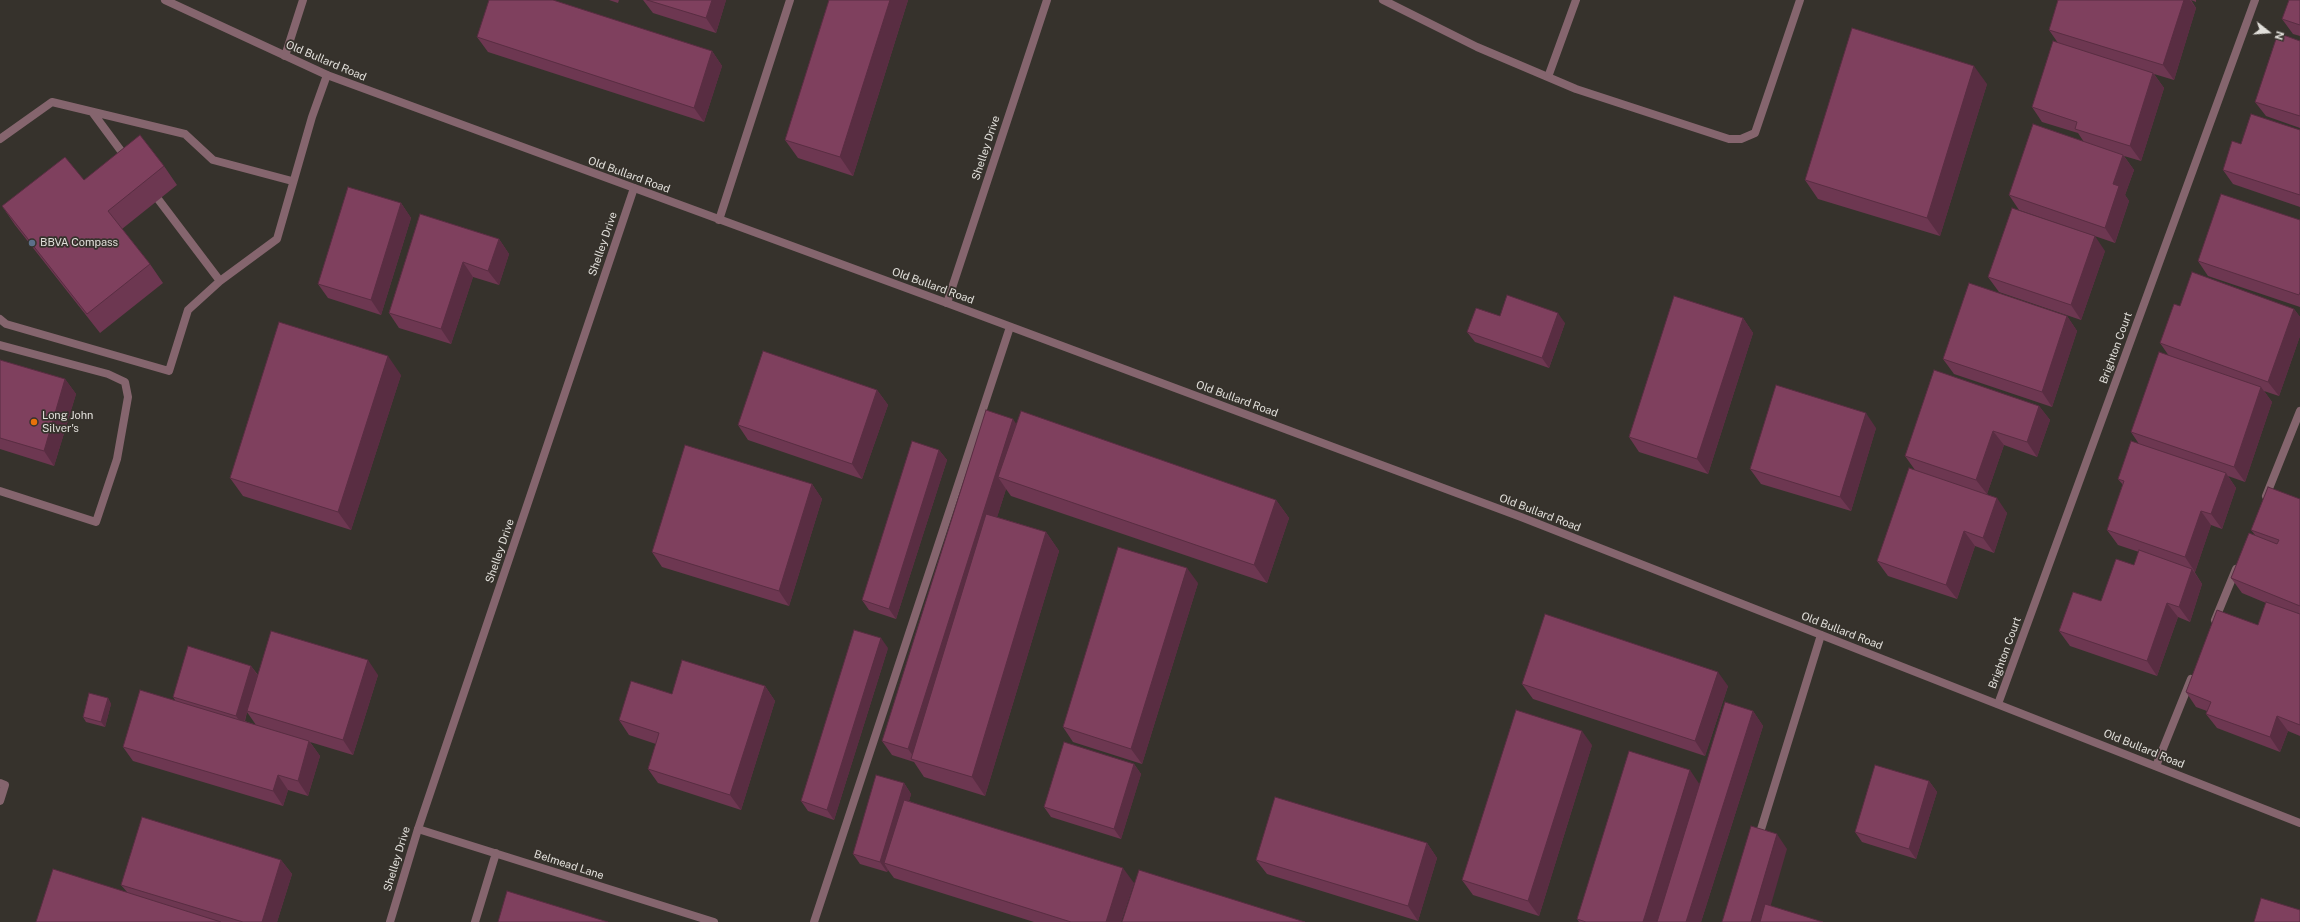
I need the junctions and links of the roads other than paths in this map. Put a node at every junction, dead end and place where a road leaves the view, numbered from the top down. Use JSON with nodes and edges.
{"nodes":[{"id":1,"x":164,"y":0,"type":"edge"},
{"id":2,"x":303,"y":0,"type":"edge"},
{"id":3,"x":790,"y":0,"type":"edge"},
{"id":4,"x":1047,"y":0,"type":"edge"},
{"id":5,"x":1383,"y":0,"type":"edge"},
{"id":6,"x":1576,"y":0,"type":"edge"},
{"id":7,"x":1800,"y":0,"type":"edge"},
{"id":8,"x":2255,"y":0,"type":"edge"},
{"id":9,"x":285,"y":56,"type":"junction"},
{"id":10,"x":327,"y":75,"type":"junction"},
{"id":11,"x":1548,"y":77,"type":"junction"},
{"id":12,"x":92,"y":113,"type":"junction"},
{"id":13,"x":0,"y":139,"type":"edge"},
{"id":14,"x":134,"y":169,"type":"edge"},
{"id":15,"x":292,"y":181,"type":"junction"},
{"id":16,"x":634,"y":188,"type":"junction"},
{"id":17,"x":158,"y":199,"type":"edge"},
{"id":18,"x":719,"y":220,"type":"junction"},
{"id":19,"x":220,"y":281,"type":"junction"},
{"id":20,"x":946,"y":303,"type":"junction"},
{"id":21,"x":0,"y":319,"type":"edge"},
{"id":22,"x":1010,"y":326,"type":"junction"},
{"id":23,"x":0,"y":345,"type":"edge"},
{"id":24,"x":2300,"y":411,"type":"edge"},
{"id":25,"x":0,"y":491,"type":"edge"},
{"id":26,"x":2261,"y":507,"type":"edge"},
{"id":27,"x":2240,"y":559,"type":"edge"},
{"id":28,"x":2213,"y":626,"type":"edge"},
{"id":29,"x":1821,"y":635,"type":"junction"},
{"id":30,"x":2195,"y":670,"type":"edge"},
{"id":31,"x":1998,"y":704,"type":"junction"},
{"id":32,"x":2156,"y":766,"type":"junction"},
{"id":33,"x":0,"y":783,"type":"edge"},
{"id":34,"x":0,"y":802,"type":"edge"},
{"id":35,"x":2300,"y":823,"type":"edge"},
{"id":36,"x":418,"y":829,"type":"junction"},
{"id":37,"x":1756,"y":847,"type":"edge"},
{"id":38,"x":496,"y":853,"type":"junction"},
{"id":39,"x":689,"y":919,"type":"edge"},
{"id":40,"x":390,"y":922,"type":"edge"},
{"id":41,"x":475,"y":922,"type":"edge"},
{"id":42,"x":714,"y":922,"type":"edge"},
{"id":43,"x":814,"y":922,"type":"edge"}],
"edges":[{"from":1,"to":9,"type":"street","name":"Old Bullard Road"},
{"from":2,"to":9,"type":"street"},
{"from":3,"to":18,"type":"street"},
{"from":4,"to":20,"type":"street","name":"Shelley Drive"},
{"from":5,"to":11,"type":"street"},
{"from":6,"to":11,"type":"street"},
{"from":7,"to":11,"type":"street"},
{"from":8,"to":31,"type":"street","name":"Brighton Court"},
{"from":9,"to":10,"type":"street","name":"Old Bullard Road"},
{"from":10,"to":15,"type":"street"},
{"from":10,"to":16,"type":"street","name":"Old Bullard Road"},
{"from":12,"to":13,"type":"street"},
{"from":12,"to":14,"type":"street"},
{"from":12,"to":15,"type":"street"},
{"from":15,"to":19,"type":"street"},
{"from":16,"to":18,"type":"street","name":"Old Bullard Road"},
{"from":16,"to":36,"type":"street","name":"Shelley Drive"},
{"from":17,"to":19,"type":"street"},
{"from":18,"to":20,"type":"street","name":"Old Bullard Road"},
{"from":19,"to":21,"type":"street"},
{"from":20,"to":22,"type":"street","name":"Old Bullard Road"},
{"from":22,"to":29,"type":"street","name":"Old Bullard Road"},
{"from":22,"to":43,"type":"street"},
{"from":23,"to":25,"type":"street"},
{"from":24,"to":26,"type":"street"},
{"from":27,"to":28,"type":"street"},
{"from":29,"to":31,"type":"street","name":"Old Bullard Road"},
{"from":29,"to":37,"type":"street"},
{"from":30,"to":32,"type":"street"},
{"from":31,"to":32,"type":"street","name":"Old Bullard Road"},
{"from":32,"to":35,"type":"street","name":"Old Bullard Road"},
{"from":33,"to":34,"type":"street"},
{"from":36,"to":38,"type":"street","name":"Belmead Lane"},
{"from":36,"to":40,"type":"street","name":"Shelley Drive"},
{"from":38,"to":39,"type":"street","name":"Belmead Lane"},
{"from":38,"to":41,"type":"street"},
{"from":39,"to":42,"type":"street","name":"Belmead Lane"}]}
